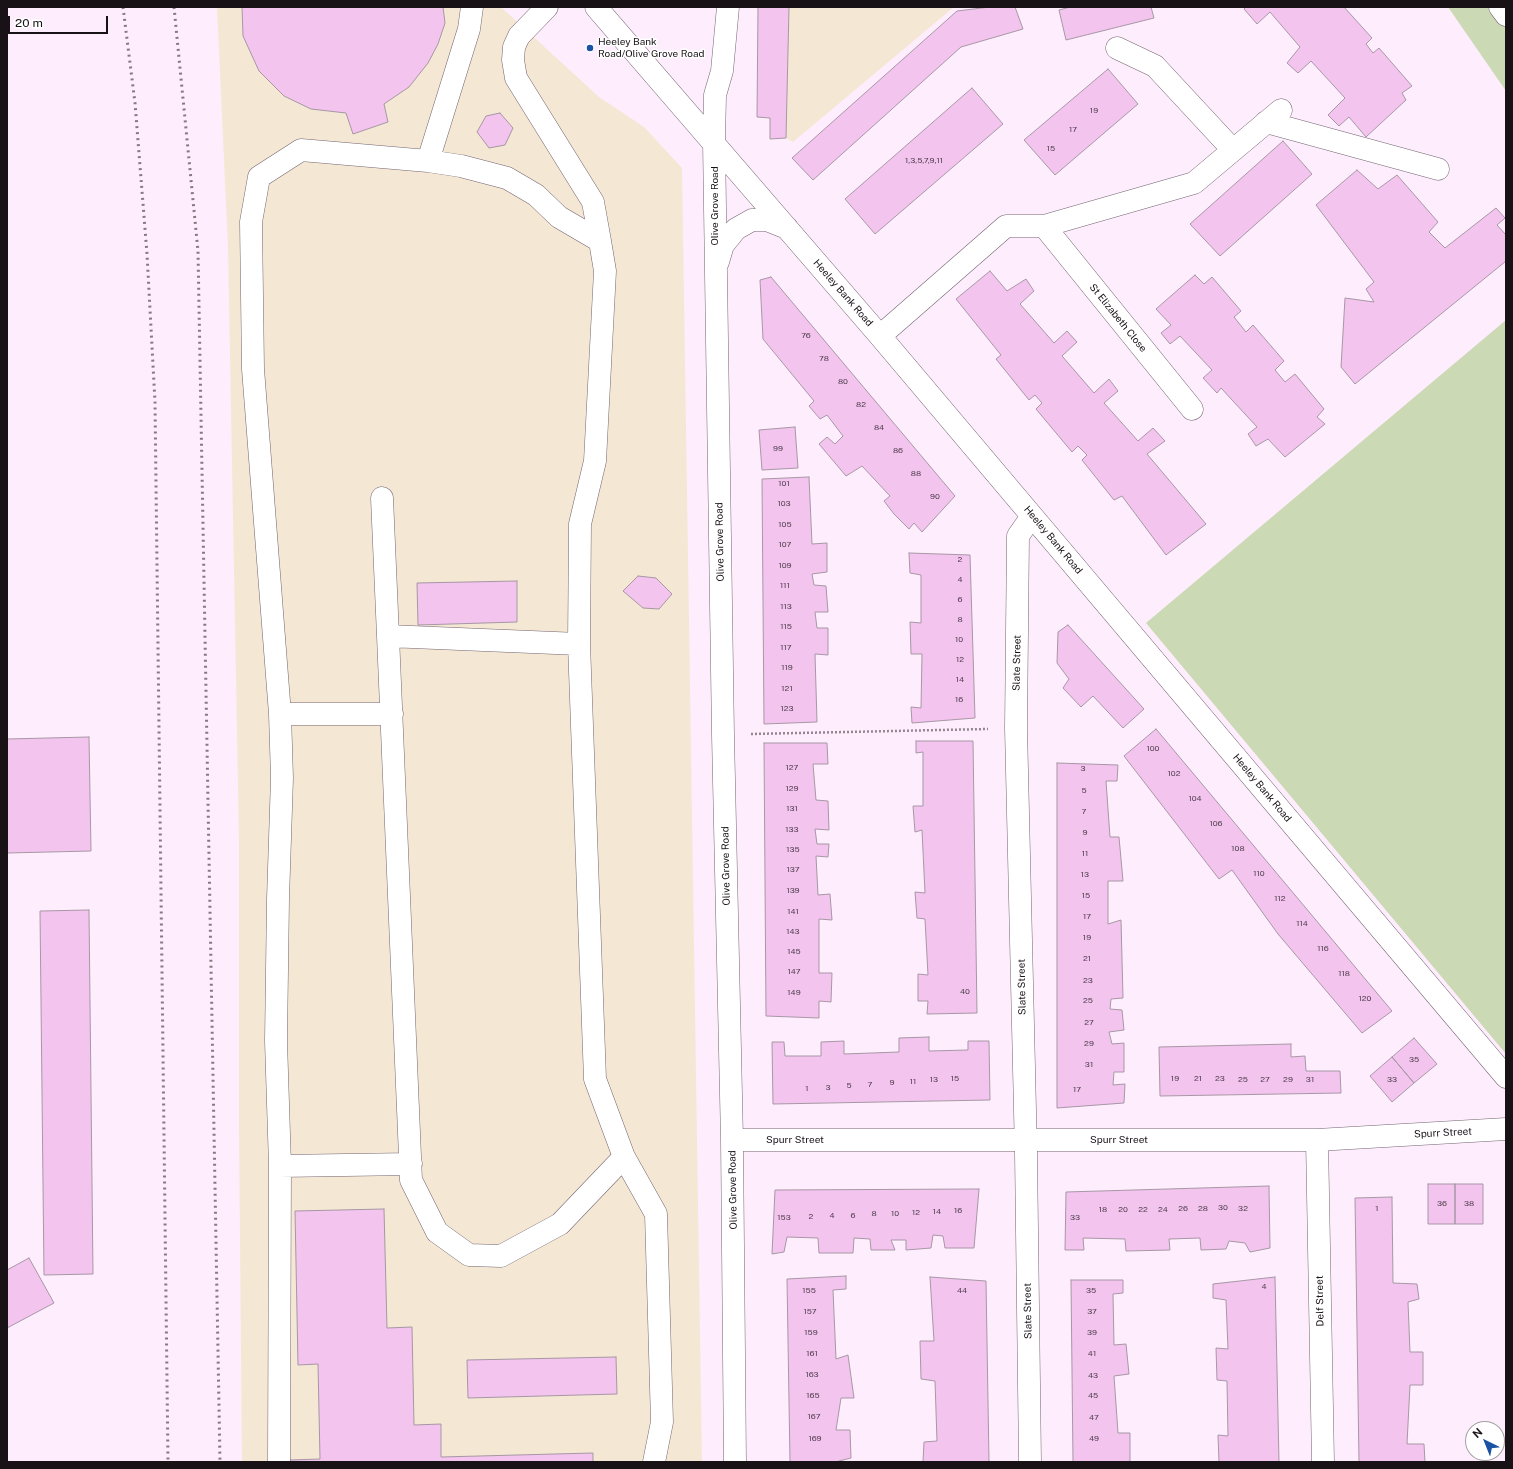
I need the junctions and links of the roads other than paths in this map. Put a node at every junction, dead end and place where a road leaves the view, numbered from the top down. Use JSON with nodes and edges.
{"nodes":[{"id":1,"x":472,"y":7,"type":"edge"},
{"id":2,"x":547,"y":7,"type":"edge"},
{"id":3,"x":596,"y":7,"type":"edge"},
{"id":4,"x":728,"y":7,"type":"edge"},
{"id":5,"x":1500,"y":7,"type":"edge"},
{"id":6,"x":1506,"y":15,"type":"edge"},
{"id":7,"x":1117,"y":48,"type":"dead end"},
{"id":8,"x":714,"y":142,"type":"junction"},
{"id":9,"x":1233,"y":150,"type":"junction"},
{"id":10,"x":428,"y":161,"type":"junction"},
{"id":11,"x":1438,"y":169,"type":"dead end"},
{"id":12,"x":1044,"y":226,"type":"junction"},
{"id":13,"x":787,"y":228,"type":"junction"},
{"id":14,"x":600,"y":241,"type":"junction"},
{"id":15,"x":715,"y":270,"type":"junction"},
{"id":16,"x":880,"y":336,"type":"junction"},
{"id":17,"x":1192,"y":409,"type":"dead end"},
{"id":18,"x":382,"y":498,"type":"dead end"},
{"id":19,"x":1032,"y":516,"type":"junction"},
{"id":20,"x":388,"y":636,"type":"junction"},
{"id":21,"x":579,"y":644,"type":"junction"},
{"id":22,"x":280,"y":714,"type":"junction"},
{"id":23,"x":392,"y":714,"type":"junction"},
{"id":24,"x":1506,"y":1077,"type":"edge"},
{"id":25,"x":1506,"y":1129,"type":"edge"},
{"id":26,"x":732,"y":1140,"type":"junction"},
{"id":27,"x":1025,"y":1140,"type":"junction"},
{"id":28,"x":1317,"y":1140,"type":"junction"},
{"id":29,"x":624,"y":1157,"type":"junction"},
{"id":30,"x":411,"y":1164,"type":"junction"},
{"id":31,"x":280,"y":1166,"type":"junction"},
{"id":32,"x":279,"y":1462,"type":"edge"},
{"id":33,"x":654,"y":1462,"type":"edge"},
{"id":34,"x":735,"y":1462,"type":"edge"},
{"id":35,"x":1030,"y":1462,"type":"edge"},
{"id":36,"x":1323,"y":1462,"type":"edge"}],
"edges":[{"from":1,"to":10,"type":"street"},
{"from":2,"to":14,"type":"street"},
{"from":3,"to":8,"type":"street","name":"Heeley Bank Road"},
{"from":4,"to":8,"type":"street","name":"Olive Grove Road"},
{"from":5,"to":6,"type":"street"},
{"from":7,"to":9,"type":"street"},
{"from":8,"to":13,"type":"street","name":"Heeley Bank Road"},
{"from":8,"to":15,"type":"street","name":"Olive Grove Road"},
{"from":9,"to":11,"type":"street"},
{"from":9,"to":12,"type":"street"},
{"from":10,"to":14,"type":"street"},
{"from":10,"to":22,"type":"street"},
{"from":12,"to":16,"type":"street"},
{"from":12,"to":17,"type":"street","name":"St Elizabeth Close"},
{"from":13,"to":15,"type":"street","name":"Olive Grove Road"},
{"from":13,"to":16,"type":"street","name":"Heeley Bank Road"},
{"from":14,"to":21,"type":"street"},
{"from":15,"to":26,"type":"street","name":"Olive Grove Road"},
{"from":16,"to":19,"type":"street","name":"Heeley Bank Road"},
{"from":18,"to":20,"type":"street"},
{"from":19,"to":24,"type":"street","name":"Heeley Bank Road"},
{"from":19,"to":27,"type":"street","name":"Slate Street"},
{"from":20,"to":21,"type":"street"},
{"from":20,"to":23,"type":"street"},
{"from":21,"to":29,"type":"street"},
{"from":22,"to":23,"type":"street"},
{"from":22,"to":31,"type":"street"},
{"from":23,"to":30,"type":"street"},
{"from":25,"to":28,"type":"street","name":"Spurr Street"},
{"from":26,"to":27,"type":"street","name":"Spurr Street"},
{"from":26,"to":34,"type":"street","name":"Olive Grove Road"},
{"from":27,"to":28,"type":"street","name":"Spurr Street"},
{"from":27,"to":35,"type":"street","name":"Slate Street"},
{"from":28,"to":36,"type":"street","name":"Delf Street"},
{"from":29,"to":30,"type":"street"},
{"from":29,"to":33,"type":"street"},
{"from":30,"to":31,"type":"street"},
{"from":31,"to":32,"type":"street"}]}
